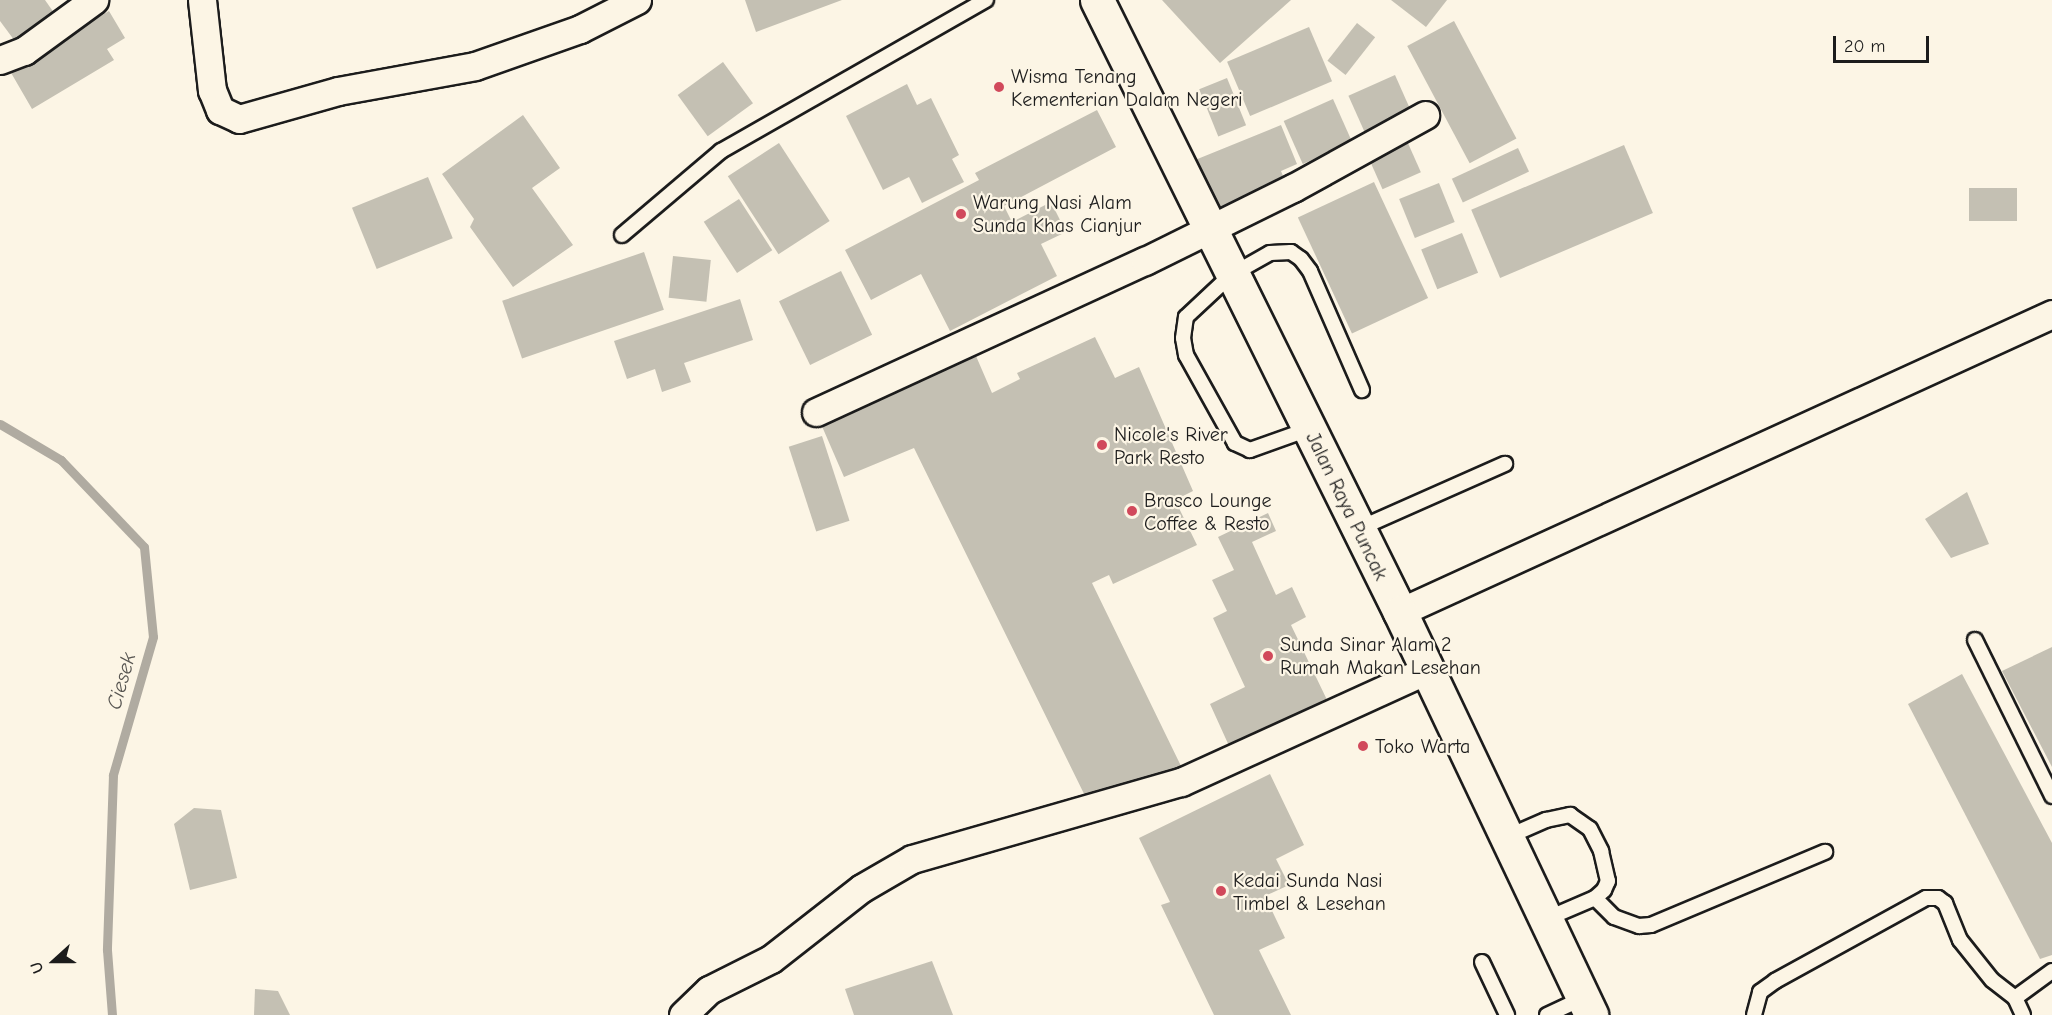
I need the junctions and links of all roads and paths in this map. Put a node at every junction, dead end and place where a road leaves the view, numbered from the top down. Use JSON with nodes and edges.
{"nodes":[{"id":1,"x":94,"y":0,"type":"edge"},
{"id":2,"x":202,"y":0,"type":"edge"},
{"id":3,"x":637,"y":0,"type":"edge"},
{"id":4,"x":986,"y":0,"type":"edge"},
{"id":5,"x":1097,"y":0,"type":"edge"},
{"id":6,"x":0,"y":60,"type":"edge"},
{"id":7,"x":1425,"y":115,"type":"dead end"},
{"id":8,"x":1208,"y":229,"type":"junction"},
{"id":9,"x":622,"y":235,"type":"dead end"},
{"id":10,"x":1231,"y":275,"type":"junction"},
{"id":11,"x":2052,"y":314,"type":"edge"},
{"id":12,"x":1362,"y":390,"type":"dead end"},
{"id":13,"x":816,"y":412,"type":"dead end"},
{"id":14,"x":1309,"y":429,"type":"junction"},
{"id":15,"x":1505,"y":464,"type":"dead end"},
{"id":16,"x":1358,"y":529,"type":"junction"},
{"id":17,"x":1400,"y":612,"type":"junction"},
{"id":18,"x":1975,"y":640,"type":"dead end"},
{"id":19,"x":1426,"y":670,"type":"junction"},
{"id":20,"x":2052,"y":796,"type":"edge"},
{"id":21,"x":1507,"y":837,"type":"junction"},
{"id":22,"x":1825,"y":852,"type":"dead end"},
{"id":23,"x":1595,"y":898,"type":"junction"},
{"id":24,"x":1546,"y":919,"type":"junction"},
{"id":25,"x":1482,"y":962,"type":"dead end"},
{"id":26,"x":2052,"y":971,"type":"edge"},
{"id":27,"x":2015,"y":998,"type":"junction"},
{"id":28,"x":1587,"y":1007,"type":"edge"},
{"id":29,"x":683,"y":1015,"type":"edge"},
{"id":30,"x":1507,"y":1015,"type":"edge"},
{"id":31,"x":1547,"y":1015,"type":"edge"},
{"id":32,"x":1754,"y":1015,"type":"edge"},
{"id":33,"x":2023,"y":1015,"type":"edge"}],
"edges":[{"from":1,"to":6,"type":"street"},
{"from":2,"to":3,"type":"street"},
{"from":4,"to":9,"type":"lane"},
{"from":5,"to":8,"type":"highway","name":"Jalan Raya Puncak"},
{"from":7,"to":8,"type":"street"},
{"from":8,"to":10,"type":"highway","name":"Jalan Raya Puncak"},
{"from":8,"to":13,"type":"street"},
{"from":10,"to":12,"type":"lane"},
{"from":10,"to":14,"type":"highway","name":"Jalan Raya Puncak"},
{"from":10,"to":14,"type":"lane"},
{"from":11,"to":17,"type":"street"},
{"from":14,"to":16,"type":"highway","name":"Jalan Raya Puncak"},
{"from":15,"to":16,"type":"lane"},
{"from":16,"to":17,"type":"highway","name":"Jalan Raya Puncak"},
{"from":17,"to":19,"type":"highway","name":"Jalan Raya Puncak"},
{"from":18,"to":20,"type":"lane"},
{"from":19,"to":21,"type":"highway","name":"Jalan Raya Puncak"},
{"from":19,"to":29,"type":"street"},
{"from":21,"to":23,"type":"lane"},
{"from":21,"to":24,"type":"highway","name":"Jalan Raya Puncak"},
{"from":22,"to":23,"type":"lane"},
{"from":23,"to":24,"type":"lane"},
{"from":24,"to":28,"type":"highway","name":"Jalan Raya Puncak"},
{"from":25,"to":30,"type":"lane"},
{"from":26,"to":27,"type":"lane"},
{"from":27,"to":32,"type":"lane"},
{"from":27,"to":33,"type":"lane"},
{"from":28,"to":31,"type":"lane"}]}
